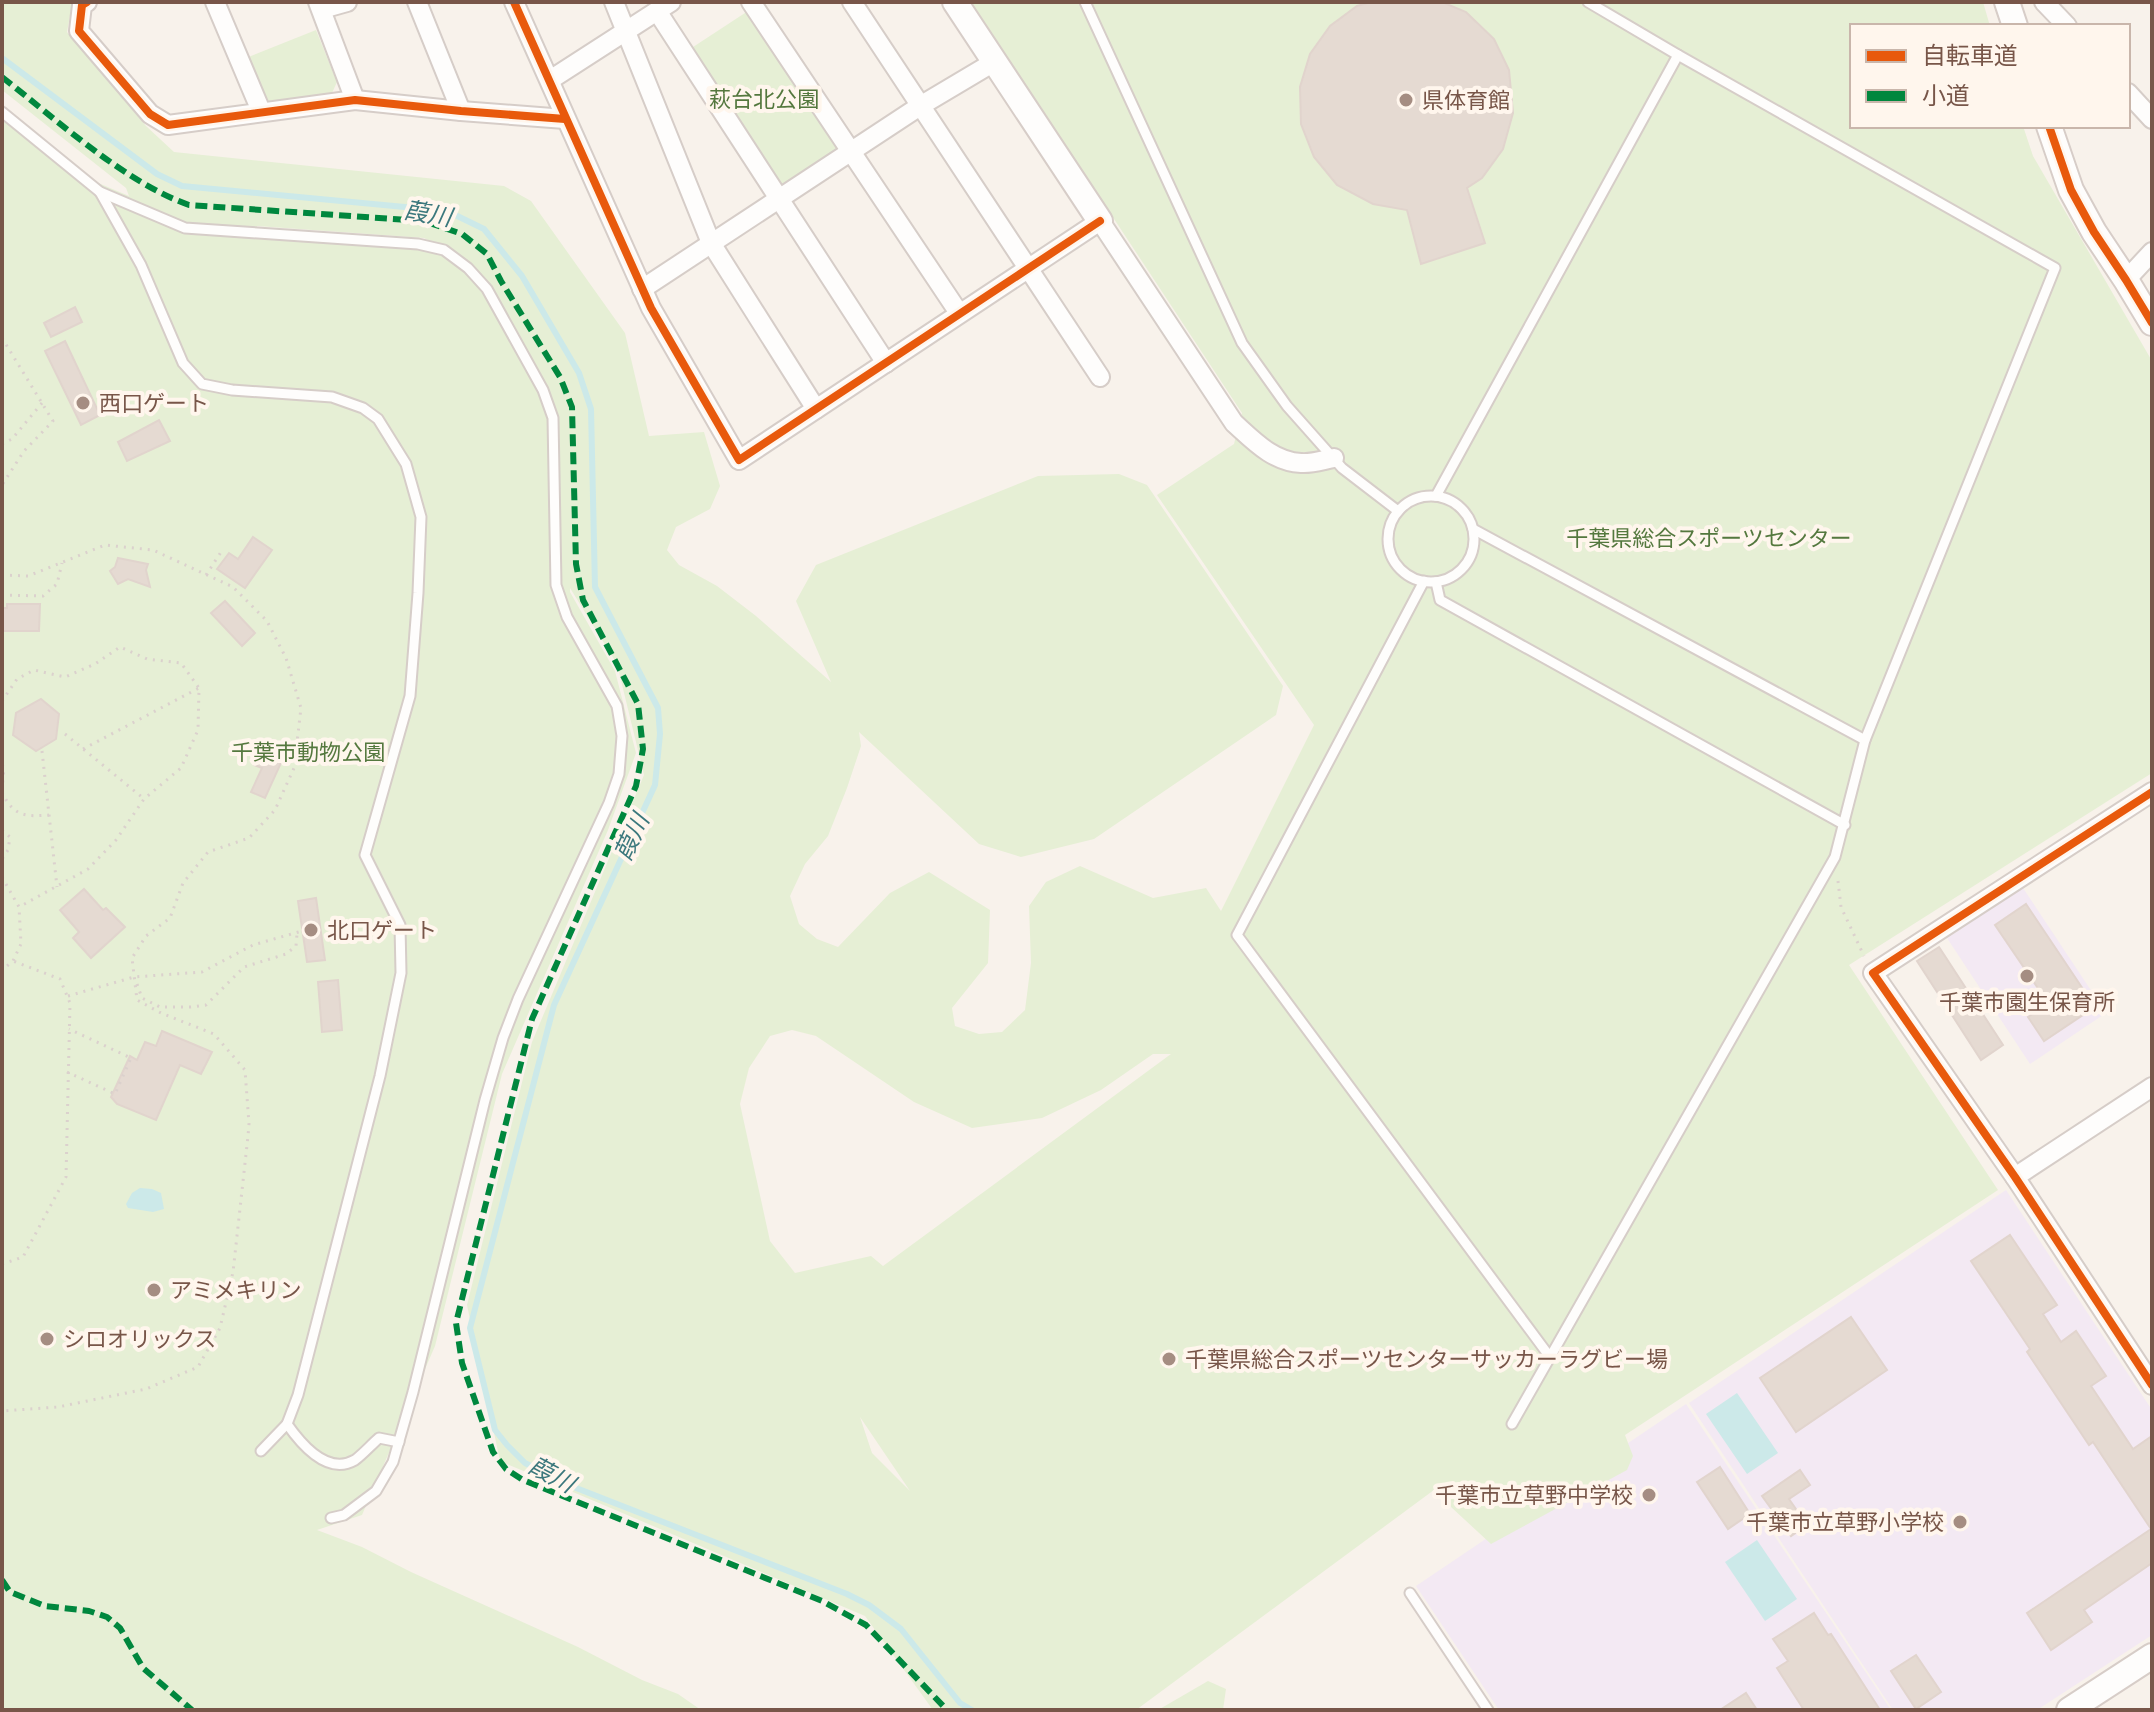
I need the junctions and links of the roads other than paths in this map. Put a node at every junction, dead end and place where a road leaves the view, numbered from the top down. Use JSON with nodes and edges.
{"nodes":[{"id":1,"x":87,"y":2,"type":"edge"},
{"id":2,"x":215,"y":2,"type":"edge"},
{"id":3,"x":347,"y":2,"type":"edge"},
{"id":4,"x":417,"y":2,"type":"edge"},
{"id":5,"x":514,"y":2,"type":"edge"},
{"id":6,"x":614,"y":2,"type":"edge"},
{"id":7,"x":751,"y":2,"type":"edge"},
{"id":8,"x":852,"y":2,"type":"edge"},
{"id":9,"x":955,"y":2,"type":"edge"},
{"id":10,"x":1085,"y":2,"type":"edge"},
{"id":11,"x":1588,"y":2,"type":"edge"},
{"id":12,"x":2007,"y":2,"type":"edge"},
{"id":13,"x":2044,"y":2,"type":"edge"},
{"id":14,"x":320,"y":6,"type":"edge"},
{"id":15,"x":664,"y":7,"type":"edge"},
{"id":16,"x":2014,"y":24,"type":"edge"},
{"id":17,"x":2065,"y":24,"type":"edge"},
{"id":18,"x":626,"y":31,"type":"junction"},
{"id":19,"x":1678,"y":55,"type":"junction"},
{"id":20,"x":994,"y":62,"type":"junction"},
{"id":21,"x":550,"y":80,"type":"junction"},
{"id":22,"x":2130,"y":95,"type":"edge"},
{"id":23,"x":355,"y":100,"type":"junction"},
{"id":24,"x":920,"y":106,"type":"junction"},
{"id":25,"x":261,"y":111,"type":"junction"},
{"id":26,"x":461,"y":111,"type":"junction"},
{"id":27,"x":2,"y":112,"type":"edge"},
{"id":28,"x":565,"y":119,"type":"junction"},
{"id":29,"x":2152,"y":119,"type":"edge"},
{"id":30,"x":2050,"y":128,"type":"edge"},
{"id":31,"x":851,"y":152,"type":"junction"},
{"id":32,"x":100,"y":192,"type":"junction"},
{"id":33,"x":781,"y":199,"type":"junction"},
{"id":34,"x":1100,"y":221,"type":"junction"},
{"id":35,"x":711,"y":243,"type":"junction"},
{"id":36,"x":2152,"y":252,"type":"edge"},
{"id":37,"x":1027,"y":270,"type":"junction"},
{"id":38,"x":2126,"y":280,"type":"junction"},
{"id":39,"x":642,"y":289,"type":"junction"},
{"id":40,"x":959,"y":313,"type":"junction"},
{"id":41,"x":2152,"y":323,"type":"edge"},
{"id":42,"x":886,"y":363,"type":"junction"},
{"id":43,"x":1100,"y":377,"type":"dead end"},
{"id":44,"x":816,"y":409,"type":"junction"},
{"id":45,"x":1334,"y":458,"type":"junction"},
{"id":46,"x":1436,"y":496,"type":"junction"},
{"id":47,"x":1398,"y":511,"type":"junction"},
{"id":48,"x":1473,"y":529,"type":"junction"},
{"id":49,"x":1424,"y":581,"type":"junction"},
{"id":50,"x":1436,"y":582,"type":"junction"},
{"id":51,"x":1865,"y":740,"type":"junction"},
{"id":52,"x":2149,"y":799,"type":"edge"},
{"id":53,"x":1845,"y":825,"type":"junction"},
{"id":54,"x":2152,"y":1087,"type":"edge"},
{"id":55,"x":2015,"y":1177,"type":"junction"},
{"id":56,"x":1550,"y":1357,"type":"junction"},
{"id":57,"x":2152,"y":1385,"type":"edge"},
{"id":58,"x":287,"y":1424,"type":"junction"},
{"id":59,"x":1512,"y":1424,"type":"dead end"},
{"id":60,"x":399,"y":1442,"type":"junction"},
{"id":61,"x":261,"y":1451,"type":"dead end"},
{"id":62,"x":331,"y":1518,"type":"dead end"},
{"id":63,"x":1410,"y":1593,"type":"dead end"},
{"id":64,"x":2152,"y":1656,"type":"edge"},
{"id":65,"x":1488,"y":1710,"type":"edge"},
{"id":66,"x":2069,"y":1710,"type":"edge"}],
"edges":[{"from":1,"to":25,"type":"street"},
{"from":2,"to":25,"type":"street"},
{"from":3,"to":14,"type":"street"},
{"from":4,"to":26,"type":"street"},
{"from":5,"to":21,"type":"street"},
{"from":6,"to":18,"type":"street"},
{"from":7,"to":31,"type":"street"},
{"from":8,"to":24,"type":"street"},
{"from":9,"to":20,"type":"street"},
{"from":10,"to":45,"type":"lane"},
{"from":11,"to":19,"type":"lane"},
{"from":12,"to":16,"type":"street"},
{"from":13,"to":17,"type":"street"},
{"from":14,"to":23,"type":"street"},
{"from":15,"to":18,"type":"street"},
{"from":15,"to":33,"type":"street"},
{"from":18,"to":21,"type":"street"},
{"from":18,"to":35,"type":"street"},
{"from":19,"to":46,"type":"lane"},
{"from":19,"to":51,"type":"lane"},
{"from":20,"to":24,"type":"street"},
{"from":20,"to":34,"type":"street"},
{"from":21,"to":28,"type":"street"},
{"from":22,"to":29,"type":"street"},
{"from":23,"to":25,"type":"street"},
{"from":23,"to":26,"type":"street"},
{"from":24,"to":31,"type":"street"},
{"from":24,"to":37,"type":"street"},
{"from":26,"to":28,"type":"street"},
{"from":27,"to":32,"type":"lane"},
{"from":28,"to":39,"type":"street"},
{"from":30,"to":38,"type":"street"},
{"from":31,"to":33,"type":"street"},
{"from":31,"to":40,"type":"street"},
{"from":32,"to":58,"type":"lane"},
{"from":32,"to":60,"type":"lane"},
{"from":33,"to":35,"type":"street"},
{"from":33,"to":42,"type":"street"},
{"from":34,"to":37,"type":"street"},
{"from":34,"to":45,"type":"street"},
{"from":35,"to":39,"type":"street"},
{"from":35,"to":44,"type":"street"},
{"from":36,"to":38,"type":"street"},
{"from":37,"to":40,"type":"street"},
{"from":37,"to":43,"type":"street"},
{"from":38,"to":41,"type":"street"},
{"from":39,"to":44,"type":"street"},
{"from":40,"to":42,"type":"street"},
{"from":42,"to":44,"type":"street"},
{"from":45,"to":47,"type":"lane"},
{"from":46,"to":47,"type":"lane"},
{"from":46,"to":48,"type":"lane"},
{"from":47,"to":49,"type":"lane"},
{"from":48,"to":50,"type":"lane"},
{"from":48,"to":51,"type":"lane"},
{"from":49,"to":50,"type":"lane"},
{"from":49,"to":56,"type":"lane"},
{"from":50,"to":53,"type":"lane"},
{"from":51,"to":53,"type":"lane"},
{"from":52,"to":55,"type":"street"},
{"from":53,"to":56,"type":"lane"},
{"from":54,"to":55,"type":"street"},
{"from":55,"to":57,"type":"street"},
{"from":56,"to":59,"type":"lane"},
{"from":58,"to":60,"type":"lane"},
{"from":58,"to":61,"type":"lane"},
{"from":60,"to":62,"type":"lane"},
{"from":63,"to":65,"type":"lane"},
{"from":64,"to":66,"type":"street"}]}
